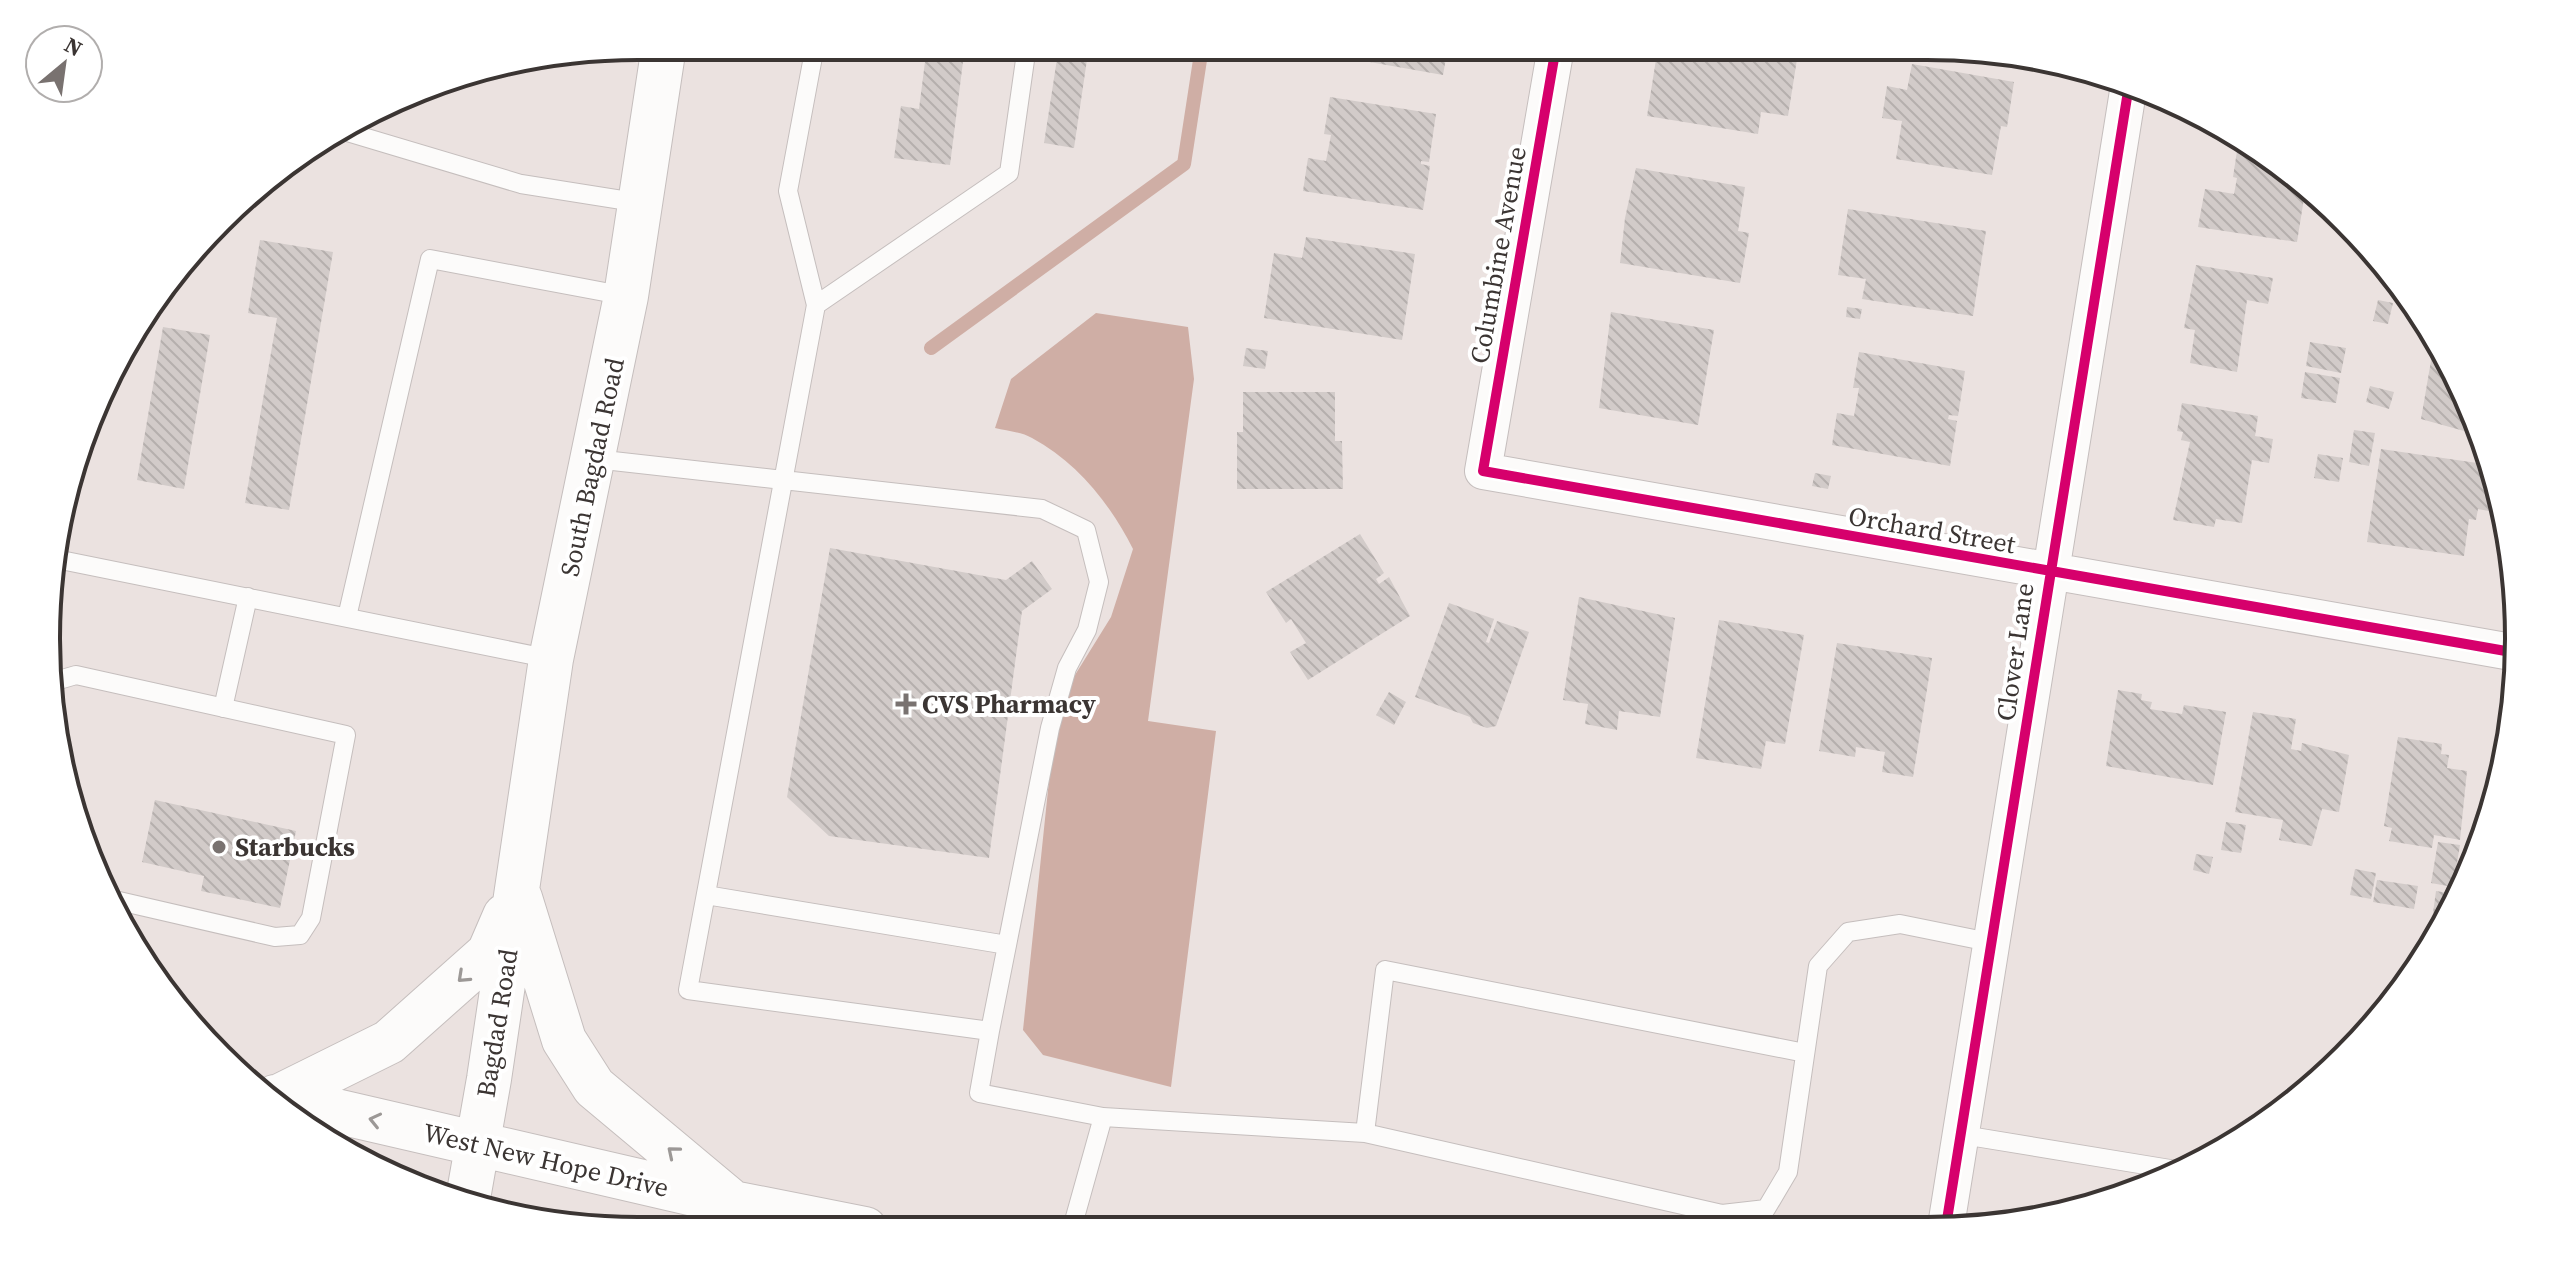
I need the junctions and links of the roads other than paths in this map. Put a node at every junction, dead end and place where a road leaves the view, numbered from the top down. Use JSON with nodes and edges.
{"nodes":[{"id":1,"x":662,"y":60,"type":"edge"},
{"id":2,"x":812,"y":60,"type":"edge"},
{"id":3,"x":1025,"y":60,"type":"edge"},
{"id":4,"x":1554,"y":60,"type":"edge"},
{"id":5,"x":2127,"y":96,"type":"edge"},
{"id":6,"x":356,"y":135,"type":"edge"},
{"id":7,"x":641,"y":203,"type":"junction"},
{"id":8,"x":626,"y":296,"type":"junction"},
{"id":9,"x":816,"y":305,"type":"junction"},
{"id":10,"x":595,"y":459,"type":"junction"},
{"id":11,"x":1483,"y":471,"type":"joint"},
{"id":12,"x":783,"y":478,"type":"junction"},
{"id":13,"x":65,"y":561,"type":"edge"},
{"id":14,"x":2049,"y":573,"type":"junction"},
{"id":15,"x":248,"y":597,"type":"junction"},
{"id":16,"x":347,"y":617,"type":"junction"},
{"id":17,"x":2505,"y":651,"type":"edge"},
{"id":18,"x":551,"y":659,"type":"junction"},
{"id":19,"x":61,"y":679,"type":"edge"},
{"id":20,"x":223,"y":708,"type":"junction"},
{"id":21,"x":517,"y":888,"type":"junction"},
{"id":22,"x":706,"y":895,"type":"junction"},
{"id":23,"x":124,"y":902,"type":"edge"},
{"id":24,"x":1994,"y":943,"type":"junction"},
{"id":25,"x":1007,"y":945,"type":"junction"},
{"id":26,"x":990,"y":1031,"type":"junction"},
{"id":27,"x":1805,"y":1053,"type":"junction"},
{"id":28,"x":282,"y":1094,"type":"edge"},
{"id":29,"x":291,"y":1100,"type":"edge"},
{"id":30,"x":1103,"y":1117,"type":"junction"},
{"id":31,"x":1365,"y":1133,"type":"junction"},
{"id":32,"x":1963,"y":1135,"type":"junction"},
{"id":33,"x":478,"y":1145,"type":"junction"},
{"id":34,"x":2160,"y":1167,"type":"edge"},
{"id":35,"x":469,"y":1191,"type":"edge"},
{"id":36,"x":733,"y":1203,"type":"junction"},
{"id":37,"x":1948,"y":1216,"type":"edge"},
{"id":38,"x":804,"y":1217,"type":"edge"},
{"id":39,"x":1075,"y":1217,"type":"edge"}],
"edges":[{"from":1,"to":7,"type":"main road","name":"South Bagdad Road"},
{"from":2,"to":9,"type":"lane"},
{"from":3,"to":9,"type":"lane"},
{"from":4,"to":11,"type":"street","name":"Columbine Avenue"},
{"from":5,"to":14,"type":"street","name":"Clover Lane"},
{"from":6,"to":7,"type":"lane"},
{"from":7,"to":8,"type":"main road","name":"South Bagdad Road"},
{"from":8,"to":10,"type":"main road","name":"South Bagdad Road"},
{"from":8,"to":16,"type":"lane"},
{"from":9,"to":12,"type":"lane"},
{"from":10,"to":12,"type":"lane"},
{"from":10,"to":18,"type":"main road","name":"South Bagdad Road"},
{"from":11,"to":14,"type":"street","name":"Orchard Street"},
{"from":12,"to":22,"type":"lane"},
{"from":12,"to":25,"type":"lane"},
{"from":13,"to":15,"type":"lane"},
{"from":14,"to":17,"type":"street","name":"Orchard Street"},
{"from":14,"to":24,"type":"street","name":"Clover Lane"},
{"from":15,"to":16,"type":"lane"},
{"from":15,"to":20,"type":"lane"},
{"from":16,"to":18,"type":"lane"},
{"from":18,"to":21,"type":"main road","name":"South Bagdad Road"},
{"from":19,"to":20,"type":"lane"},
{"from":20,"to":23,"type":"lane"},
{"from":21,"to":28,"type":"main road","one_way":true},
{"from":21,"to":33,"type":"main road","name":"Bagdad Road"},
{"from":36,"to":21,"type":"main road","one_way":true},
{"from":22,"to":25,"type":"lane"},
{"from":22,"to":26,"type":"lane"},
{"from":24,"to":27,"type":"lane"},
{"from":24,"to":32,"type":"street","name":"Clover Lane"},
{"from":25,"to":26,"type":"lane"},
{"from":26,"to":30,"type":"lane"},
{"from":27,"to":31,"type":"lane"},
{"from":27,"to":31,"type":"lane"},
{"from":33,"to":29,"type":"main road","name":"West New Hope Drive","one_way":true},
{"from":30,"to":31,"type":"lane"},
{"from":30,"to":39,"type":"lane"},
{"from":32,"to":34,"type":"lane"},
{"from":32,"to":37,"type":"street","name":"Clover Lane"},
{"from":33,"to":35,"type":"main road","name":"Bagdad Road"},
{"from":33,"to":36,"type":"main road","name":"West New Hope Drive"},
{"from":36,"to":38,"type":"main road","name":"West New Hope Drive"}]}
